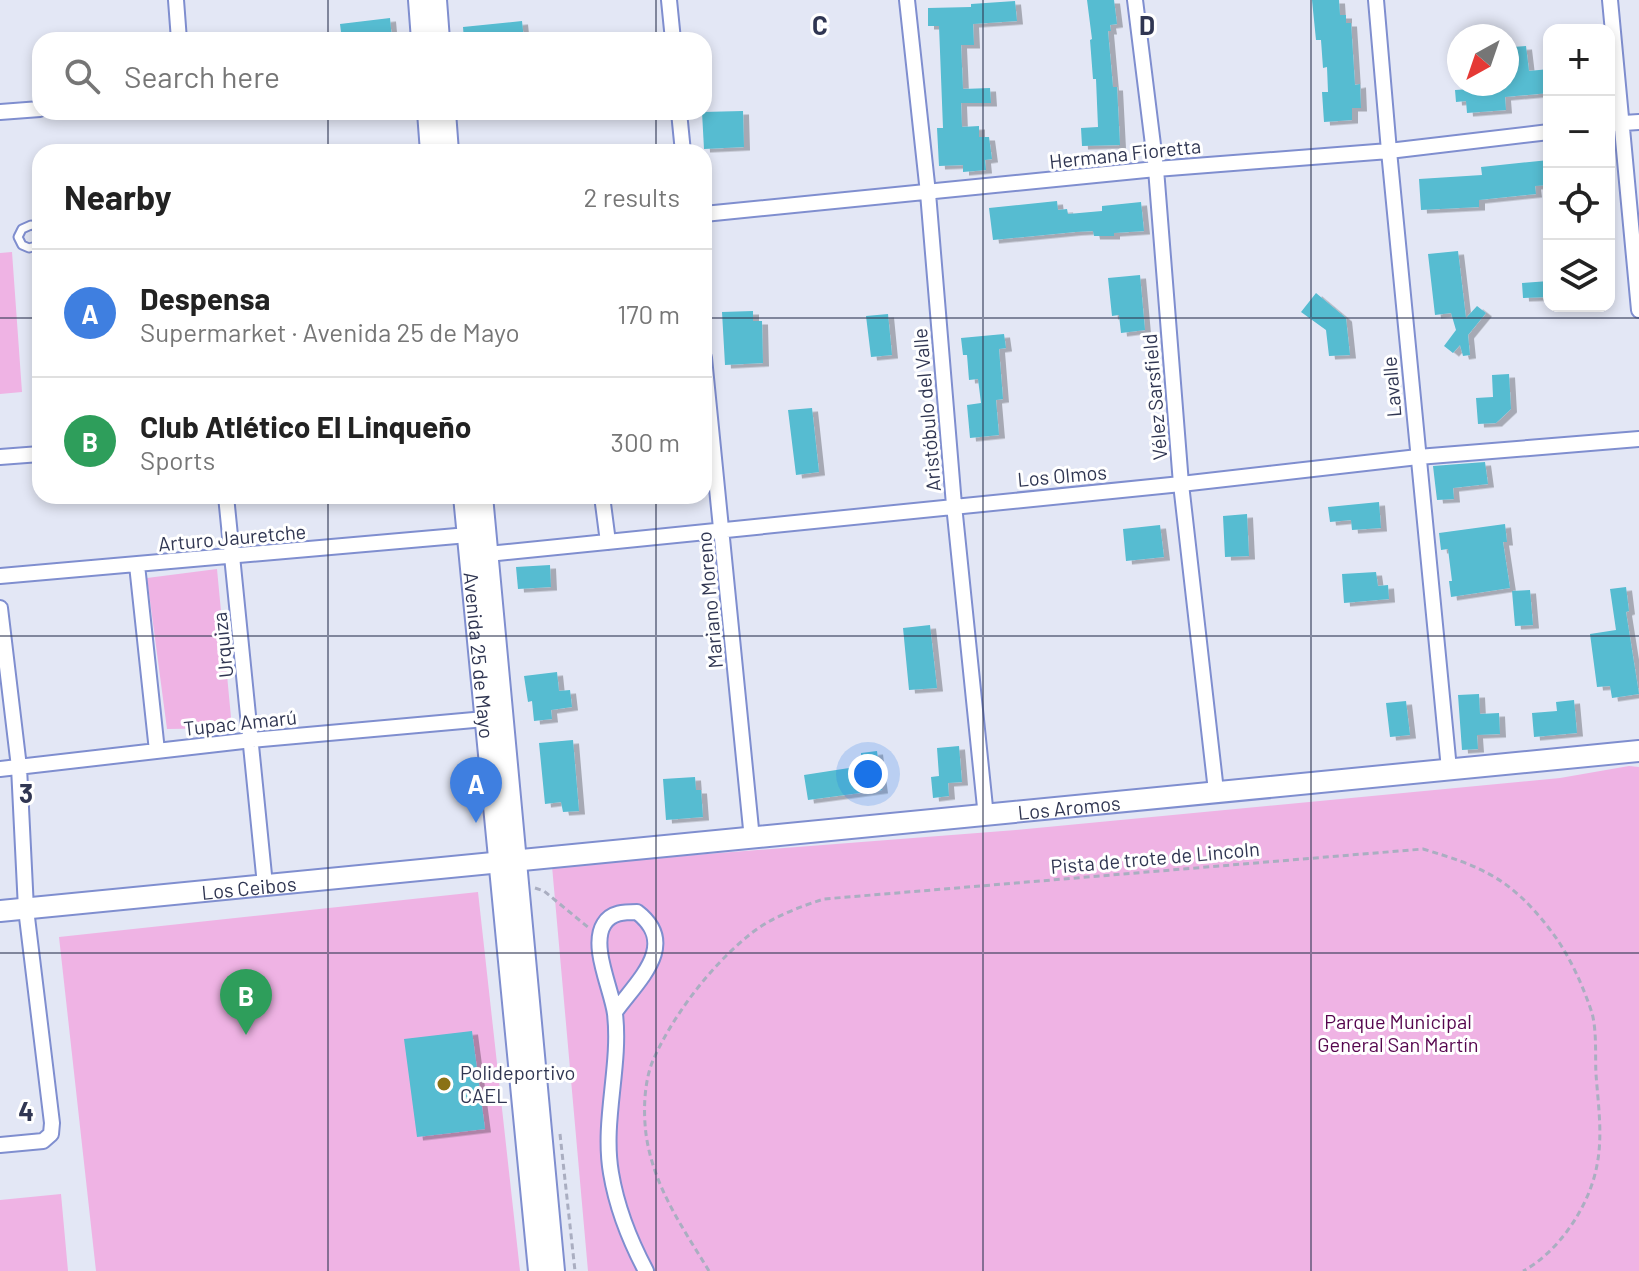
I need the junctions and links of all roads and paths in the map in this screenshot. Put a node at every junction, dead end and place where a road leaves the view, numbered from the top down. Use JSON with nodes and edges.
{"nodes":[{"id":1,"x":176,"y":0,"type":"edge"},
{"id":2,"x":419,"y":0,"type":"edge"},
{"id":3,"x":436,"y":0,"type":"edge"},
{"id":4,"x":669,"y":0,"type":"edge"},
{"id":5,"x":907,"y":0,"type":"edge"},
{"id":6,"x":1135,"y":0,"type":"edge"},
{"id":7,"x":1376,"y":0,"type":"edge"},
{"id":8,"x":1610,"y":0,"type":"edge"},
{"id":9,"x":178,"y":32,"type":"edge"},
{"id":10,"x":421,"y":32,"type":"edge"},
{"id":11,"x":438,"y":32,"type":"edge"},
{"id":12,"x":672,"y":32,"type":"edge"},
{"id":13,"x":1614,"y":96,"type":"edge"},
{"id":14,"x":32,"y":110,"type":"edge"},
{"id":15,"x":0,"y":112,"type":"edge"},
{"id":16,"x":429,"y":120,"type":"edge"},
{"id":17,"x":446,"y":120,"type":"edge"},
{"id":18,"x":680,"y":120,"type":"edge"},
{"id":19,"x":1639,"y":122,"type":"edge"},
{"id":20,"x":1615,"y":124,"type":"edge"},
{"id":21,"x":1543,"y":133,"type":"edge"},
{"id":22,"x":430,"y":144,"type":"edge"},
{"id":23,"x":447,"y":144,"type":"edge"},
{"id":24,"x":682,"y":144,"type":"edge"},
{"id":25,"x":1389,"y":151,"type":"junction"},
{"id":26,"x":1156,"y":169,"type":"junction"},
{"id":27,"x":928,"y":193,"type":"junction"},
{"id":28,"x":712,"y":213,"type":"edge"},
{"id":29,"x":32,"y":225,"type":"edge"},
{"id":30,"x":32,"y":247,"type":"edge"},
{"id":31,"x":1639,"y":310,"type":"edge"},
{"id":32,"x":712,"y":431,"type":"edge"},
{"id":33,"x":1639,"y":439,"type":"edge"},
{"id":34,"x":32,"y":455,"type":"edge"},
{"id":35,"x":0,"y":457,"type":"edge"},
{"id":36,"x":1418,"y":457,"type":"junction"},
{"id":37,"x":1181,"y":484,"type":"junction"},
{"id":38,"x":227,"y":504,"type":"edge"},
{"id":39,"x":466,"y":504,"type":"edge"},
{"id":40,"x":481,"y":504,"type":"edge"},
{"id":41,"x":603,"y":504,"type":"edge"},
{"id":42,"x":954,"y":505,"type":"junction"},
{"id":43,"x":723,"y":531,"type":"junction"},
{"id":44,"x":608,"y":542,"type":"junction"},
{"id":45,"x":478,"y":545,"type":"junction"},
{"id":46,"x":233,"y":558,"type":"junction"},
{"id":47,"x":137,"y":565,"type":"junction"},
{"id":48,"x":0,"y":576,"type":"edge"},
{"id":49,"x":0,"y":608,"type":"edge"},
{"id":50,"x":485,"y":719,"type":"junction"},
{"id":51,"x":252,"y":740,"type":"junction"},
{"id":52,"x":157,"y":751,"type":"junction"},
{"id":53,"x":1639,"y":751,"type":"edge"},
{"id":54,"x":19,"y":767,"type":"junction"},
{"id":55,"x":0,"y":769,"type":"edge"},
{"id":56,"x":1449,"y":769,"type":"junction"},
{"id":57,"x":1216,"y":791,"type":"junction"},
{"id":58,"x":986,"y":817,"type":"junction"},
{"id":59,"x":752,"y":839,"type":"junction"},
{"id":60,"x":509,"y":862,"type":"junction"},
{"id":61,"x":265,"y":885,"type":"junction"},
{"id":62,"x":520,"y":888,"type":"junction"},
{"id":63,"x":26,"y":909,"type":"junction"},
{"id":64,"x":0,"y":911,"type":"edge"},
{"id":65,"x":600,"y":939,"type":"junction"},
{"id":66,"x":615,"y":1012,"type":"junction"},
{"id":67,"x":0,"y":1145,"type":"edge"},
{"id":68,"x":539,"y":1271,"type":"edge"},
{"id":69,"x":554,"y":1271,"type":"edge"},
{"id":70,"x":646,"y":1271,"type":"edge"},
{"id":71,"x":709,"y":1271,"type":"edge"},
{"id":72,"x":1523,"y":1271,"type":"edge"}],
"edges":[{"from":1,"to":9,"type":"street"},
{"from":2,"to":10,"type":"main road"},
{"from":3,"to":11,"type":"main road"},
{"from":4,"to":12,"type":"street"},
{"from":5,"to":27,"type":"street","name":"Aristóbulo del Valle"},
{"from":6,"to":26,"type":"street","name":"Vélez Sarsfield"},
{"from":7,"to":25,"type":"street","name":"Lavalle"},
{"from":8,"to":13,"type":"street"},
{"from":14,"to":15,"type":"street"},
{"from":16,"to":22,"type":"main road"},
{"from":17,"to":23,"type":"main road"},
{"from":18,"to":24,"type":"street"},
{"from":19,"to":20,"type":"street"},
{"from":20,"to":31,"type":"street"},
{"from":21,"to":25,"type":"street","name":"Hermana Fioretta"},
{"from":25,"to":26,"type":"street","name":"Hermana Fioretta"},
{"from":25,"to":36,"type":"street","name":"Lavalle"},
{"from":26,"to":27,"type":"street","name":"Hermana Fioretta"},
{"from":26,"to":37,"type":"street","name":"Vélez Sarsfield"},
{"from":27,"to":28,"type":"street","name":"Hermana Fioretta"},
{"from":27,"to":42,"type":"street","name":"Aristóbulo del Valle"},
{"from":29,"to":30,"type":"lane"},
{"from":32,"to":43,"type":"street","name":"Mariano Moreno"},
{"from":33,"to":36,"type":"street","name":"Los Olmos"},
{"from":34,"to":35,"type":"street"},
{"from":36,"to":37,"type":"street","name":"Los Olmos"},
{"from":36,"to":56,"type":"street","name":"Lavalle"},
{"from":37,"to":42,"type":"street","name":"Los Olmos"},
{"from":37,"to":57,"type":"street","name":"Vélez Sarsfield"},
{"from":38,"to":46,"type":"street","name":"Urquiza"},
{"from":39,"to":45,"type":"main road","name":"Avenida 25 de Mayo"},
{"from":40,"to":45,"type":"main road","name":"Avenida 25 de Mayo"},
{"from":41,"to":44,"type":"street"},
{"from":42,"to":43,"type":"street","name":"Los Olmos"},
{"from":42,"to":58,"type":"street","name":"Aristóbulo del Valle"},
{"from":43,"to":44,"type":"street","name":"Los Olmos"},
{"from":43,"to":59,"type":"street","name":"Mariano Moreno"},
{"from":44,"to":45,"type":"street","name":"Los Olmos"},
{"from":45,"to":46,"type":"street","name":"Arturo Jauretche"},
{"from":45,"to":50,"type":"main road","name":"Avenida 25 de Mayo"},
{"from":45,"to":60,"type":"main road","name":"Avenida 25 de Mayo"},
{"from":46,"to":47,"type":"street","name":"Arturo Jauretche"},
{"from":46,"to":51,"type":"street","name":"Urquiza"},
{"from":47,"to":48,"type":"street","name":"Arturo Jauretche"},
{"from":47,"to":52,"type":"street"},
{"from":49,"to":54,"type":"street"},
{"from":50,"to":51,"type":"street","name":"Tupac Amarú"},
{"from":50,"to":60,"type":"main road","name":"Avenida 25 de Mayo"},
{"from":51,"to":52,"type":"street","name":"Tupac Amarú"},
{"from":51,"to":61,"type":"street","name":"Urquiza"},
{"from":52,"to":54,"type":"street","name":"Tupac Amarú"},
{"from":53,"to":56,"type":"main road","name":"Los Aromos"},
{"from":54,"to":55,"type":"street","name":"Tupac Amarú"},
{"from":54,"to":63,"type":"street"},
{"from":56,"to":57,"type":"main road","name":"Los Aromos"},
{"from":57,"to":58,"type":"main road","name":"Los Aromos"},
{"from":58,"to":59,"type":"main road","name":"Los Aromos"},
{"from":59,"to":60,"type":"main road","name":"Los Aromos"},
{"from":60,"to":61,"type":"main road","name":"Los Ceibos"},
{"from":60,"to":62,"type":"main road"},
{"from":60,"to":68,"type":"main road"},
{"from":61,"to":63,"type":"main road","name":"Los Ceibos"},
{"from":62,"to":65,"type":"path"},
{"from":62,"to":69,"type":"main road"},
{"from":63,"to":64,"type":"main road","name":"Los Ceibos"},
{"from":63,"to":67,"type":"street"},
{"from":65,"to":66,"type":"street"},
{"from":65,"to":66,"type":"street"},
{"from":66,"to":70,"type":"street"},
{"from":71,"to":72,"type":"path","name":"Pista de trote de Lincoln"}]}
